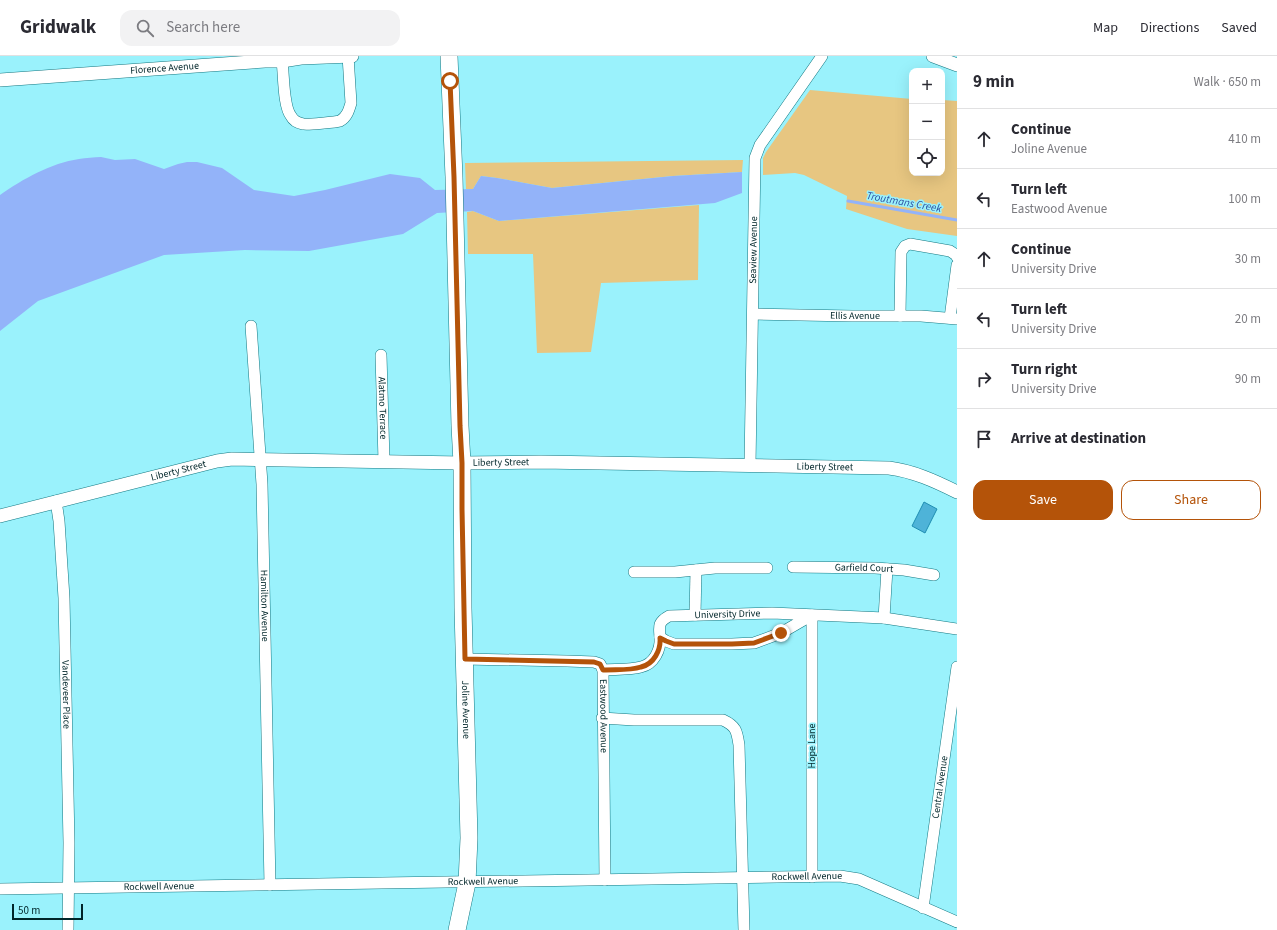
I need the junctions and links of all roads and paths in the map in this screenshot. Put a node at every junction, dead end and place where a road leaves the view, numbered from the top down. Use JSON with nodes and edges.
{"nodes":[{"id":1,"x":348,"y":56,"type":"edge"},
{"id":2,"x":352,"y":56,"type":"edge"},
{"id":3,"x":449,"y":56,"type":"edge"},
{"id":4,"x":822,"y":56,"type":"edge"},
{"id":5,"x":933,"y":56,"type":"edge"},
{"id":6,"x":282,"y":61,"type":"junction"},
{"id":7,"x":957,"y":65,"type":"edge"},
{"id":8,"x":0,"y":80,"type":"edge"},
{"id":9,"x":957,"y":257,"type":"edge"},
{"id":10,"x":957,"y":265,"type":"edge"},
{"id":11,"x":753,"y":314,"type":"junction"},
{"id":12,"x":900,"y":316,"type":"junction"},
{"id":13,"x":954,"y":319,"type":"edge"},
{"id":14,"x":251,"y":326,"type":"dead end"},
{"id":15,"x":381,"y":355,"type":"dead end"},
{"id":16,"x":260,"y":459,"type":"junction"},
{"id":17,"x":384,"y":461,"type":"junction"},
{"id":18,"x":462,"y":463,"type":"junction"},
{"id":19,"x":750,"y":465,"type":"junction"},
{"id":20,"x":957,"y":492,"type":"edge"},
{"id":21,"x":56,"y":501,"type":"junction"},
{"id":22,"x":0,"y":516,"type":"edge"},
{"id":23,"x":793,"y":567,"type":"dead end"},
{"id":24,"x":767,"y":568,"type":"dead end"},
{"id":25,"x":887,"y":569,"type":"junction"},
{"id":26,"x":696,"y":570,"type":"junction"},
{"id":27,"x":634,"y":572,"type":"dead end"},
{"id":28,"x":934,"y":575,"type":"dead end"},
{"id":29,"x":695,"y":615,"type":"junction"},
{"id":30,"x":812,"y":615,"type":"junction"},
{"id":31,"x":884,"y":618,"type":"junction"},
{"id":32,"x":957,"y":629,"type":"edge"},
{"id":33,"x":660,"y":638,"type":"junction"},
{"id":34,"x":465,"y":659,"type":"junction"},
{"id":35,"x":957,"y":667,"type":"edge"},
{"id":36,"x":603,"y":670,"type":"junction"},
{"id":37,"x":602,"y":718,"type":"junction"},
{"id":38,"x":812,"y":877,"type":"junction"},
{"id":39,"x":743,"y":878,"type":"junction"},
{"id":40,"x":605,"y":880,"type":"junction"},
{"id":41,"x":467,"y":883,"type":"junction"},
{"id":42,"x":270,"y":885,"type":"junction"},
{"id":43,"x":68,"y":888,"type":"junction"},
{"id":44,"x":0,"y":889,"type":"edge"},
{"id":45,"x":923,"y":908,"type":"junction"},
{"id":46,"x":957,"y":922,"type":"edge"},
{"id":47,"x":68,"y":930,"type":"edge"},
{"id":48,"x":457,"y":930,"type":"edge"},
{"id":49,"x":744,"y":930,"type":"edge"}],
"edges":[{"from":1,"to":2,"type":"street","name":"Florence Avenue"},
{"from":1,"to":6,"type":"street","name":"Florence Avenue"},
{"from":1,"to":6,"type":"street"},
{"from":3,"to":18,"type":"main road","name":"Joline Avenue"},
{"from":4,"to":11,"type":"street","name":"Seaview Avenue"},
{"from":5,"to":7,"type":"street"},
{"from":6,"to":8,"type":"street","name":"Florence Avenue"},
{"from":9,"to":12,"type":"street"},
{"from":10,"to":13,"type":"street"},
{"from":11,"to":12,"type":"street","name":"Ellis Avenue"},
{"from":11,"to":19,"type":"street","name":"Seaview Avenue"},
{"from":12,"to":13,"type":"street","name":"Ellis Avenue"},
{"from":14,"to":16,"type":"street","name":"Hamilton Avenue"},
{"from":15,"to":17,"type":"street","name":"Alatmo Terrace"},
{"from":16,"to":17,"type":"street","name":"Liberty Street"},
{"from":16,"to":21,"type":"street","name":"Liberty Street"},
{"from":16,"to":42,"type":"street","name":"Hamilton Avenue"},
{"from":17,"to":18,"type":"street","name":"Liberty Street"},
{"from":18,"to":19,"type":"street","name":"Liberty Street"},
{"from":18,"to":34,"type":"main road","name":"Joline Avenue"},
{"from":19,"to":20,"type":"street","name":"Liberty Street"},
{"from":21,"to":22,"type":"street","name":"Liberty Street"},
{"from":21,"to":43,"type":"street","name":"Vandeveer Place"},
{"from":23,"to":25,"type":"street","name":"Garfield Court"},
{"from":24,"to":26,"type":"street"},
{"from":25,"to":28,"type":"street","name":"Garfield Court"},
{"from":25,"to":31,"type":"street"},
{"from":26,"to":27,"type":"street"},
{"from":26,"to":29,"type":"street"},
{"from":29,"to":30,"type":"street","name":"University Drive"},
{"from":29,"to":33,"type":"street","name":"University Drive"},
{"from":30,"to":31,"type":"street","name":"University Drive"},
{"from":30,"to":33,"type":"street"},
{"from":30,"to":38,"type":"street","name":"Hope Lane"},
{"from":31,"to":32,"type":"street","name":"University Drive"},
{"from":33,"to":36,"type":"street","name":"University Drive"},
{"from":34,"to":36,"type":"street","name":"Eastwood Avenue"},
{"from":34,"to":41,"type":"main road","name":"Joline Avenue"},
{"from":35,"to":45,"type":"street","name":"Central Avenue"},
{"from":36,"to":37,"type":"street","name":"Eastwood Avenue"},
{"from":37,"to":39,"type":"street"},
{"from":37,"to":40,"type":"street","name":"Eastwood Avenue"},
{"from":38,"to":39,"type":"street","name":"Rockwell Avenue"},
{"from":38,"to":45,"type":"street","name":"Rockwell Avenue"},
{"from":39,"to":40,"type":"street","name":"Rockwell Avenue"},
{"from":39,"to":49,"type":"street"},
{"from":40,"to":41,"type":"street","name":"Rockwell Avenue"},
{"from":41,"to":42,"type":"street","name":"Rockwell Avenue"},
{"from":41,"to":48,"type":"main road","name":"Joline Avenue"},
{"from":42,"to":43,"type":"street","name":"Rockwell Avenue"},
{"from":43,"to":44,"type":"street","name":"Rockwell Avenue"},
{"from":43,"to":47,"type":"street","name":"Vandeveer Place"},
{"from":45,"to":46,"type":"street","name":"Rockwell Avenue"}]}
